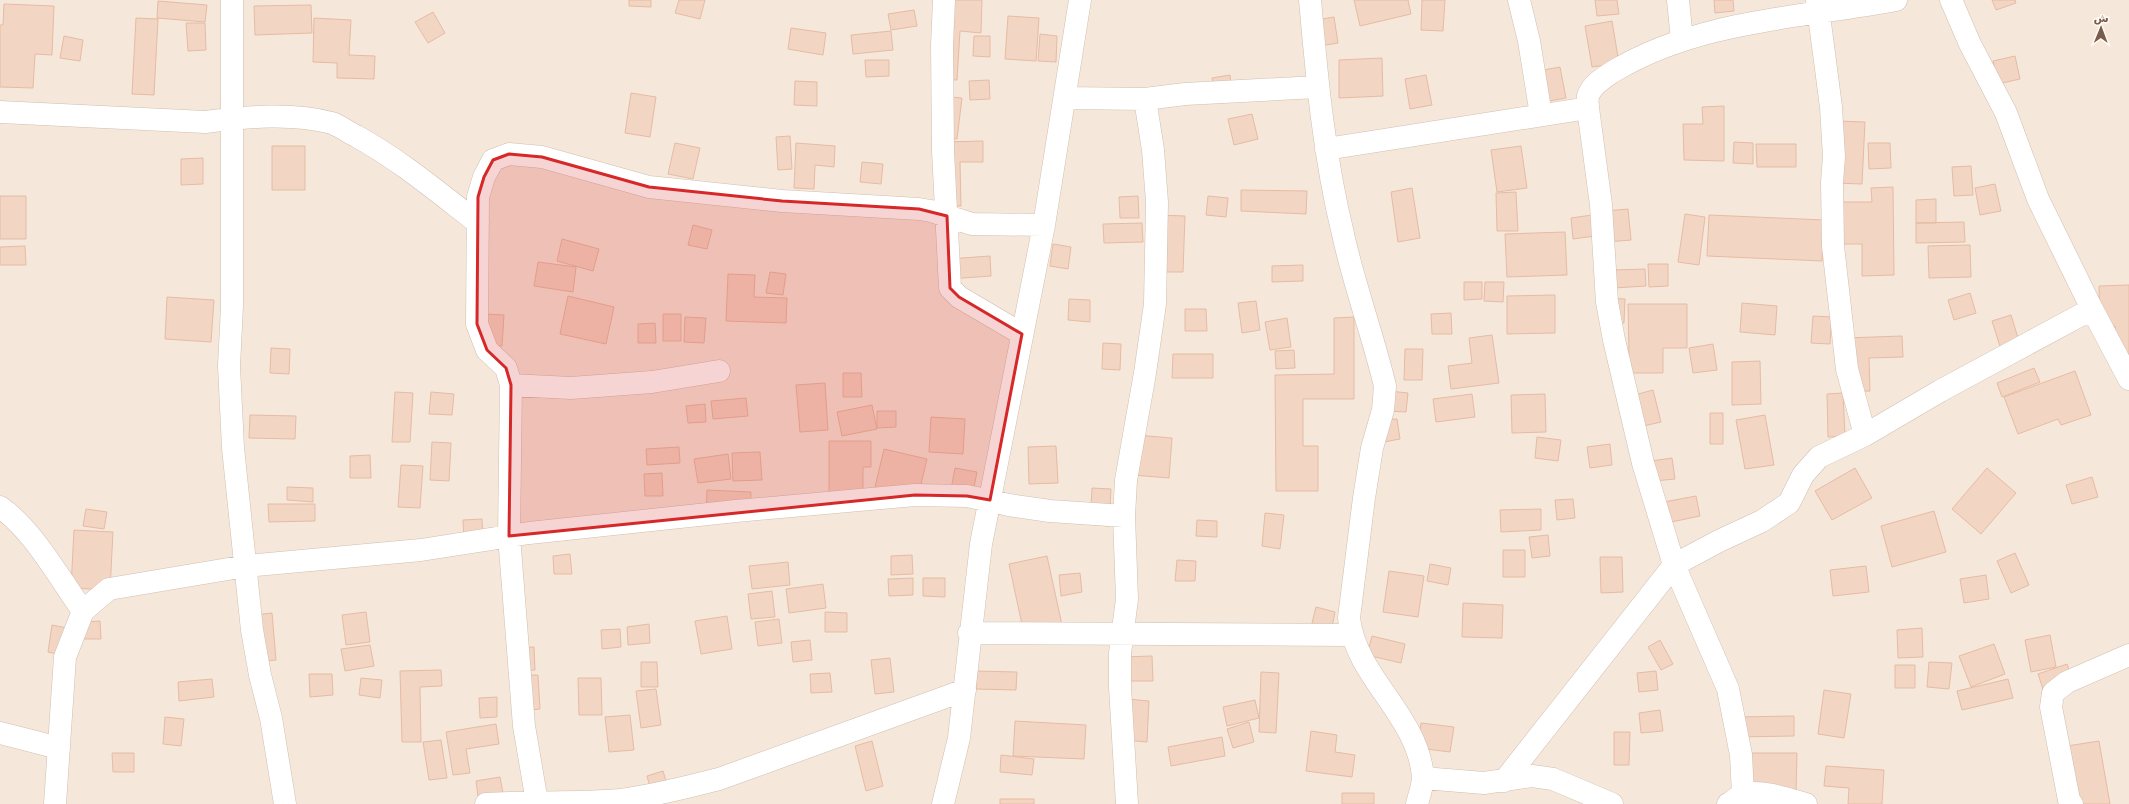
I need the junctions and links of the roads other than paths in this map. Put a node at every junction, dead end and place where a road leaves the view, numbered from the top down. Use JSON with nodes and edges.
{"nodes":[{"id":1,"x":232,"y":0,"type":"edge"},
{"id":2,"x":944,"y":0,"type":"edge"},
{"id":3,"x":1080,"y":0,"type":"edge"},
{"id":4,"x":1310,"y":0,"type":"edge"},
{"id":5,"x":1519,"y":0,"type":"edge"},
{"id":6,"x":1678,"y":0,"type":"edge"},
{"id":7,"x":1896,"y":0,"type":"edge"},
{"id":8,"x":1951,"y":0,"type":"edge"},
{"id":9,"x":1818,"y":6,"type":"edge"},
{"id":10,"x":1682,"y":40,"type":"junction"},
{"id":11,"x":1317,"y":87,"type":"junction"},
{"id":12,"x":1066,"y":98,"type":"junction"},
{"id":13,"x":1145,"y":99,"type":"junction"},
{"id":14,"x":1588,"y":108,"type":"junction"},
{"id":15,"x":0,"y":112,"type":"edge"},
{"id":16,"x":1541,"y":115,"type":"junction"},
{"id":17,"x":232,"y":118,"type":"junction"},
{"id":18,"x":1326,"y":149,"type":"junction"},
{"id":19,"x":947,"y":216,"type":"junction"},
{"id":20,"x":478,"y":223,"type":"junction"},
{"id":21,"x":1044,"y":225,"type":"junction"},
{"id":22,"x":2092,"y":310,"type":"junction"},
{"id":23,"x":1022,"y":334,"type":"junction"},
{"id":24,"x":719,"y":371,"type":"dead end"},
{"id":25,"x":2129,"y":380,"type":"edge"},
{"id":26,"x":511,"y":385,"type":"junction"},
{"id":27,"x":1865,"y":435,"type":"junction"},
{"id":28,"x":990,"y":500,"type":"junction"},
{"id":29,"x":0,"y":507,"type":"edge"},
{"id":30,"x":1124,"y":516,"type":"junction"},
{"id":31,"x":509,"y":536,"type":"junction"},
{"id":32,"x":1674,"y":565,"type":"junction"},
{"id":33,"x":246,"y":566,"type":"junction"},
{"id":34,"x":83,"y":612,"type":"junction"},
{"id":35,"x":970,"y":633,"type":"junction"},
{"id":36,"x":1123,"y":633,"type":"junction"},
{"id":37,"x":1351,"y":635,"type":"junction"},
{"id":38,"x":2129,"y":655,"type":"edge"},
{"id":39,"x":965,"y":690,"type":"junction"},
{"id":40,"x":0,"y":733,"type":"edge"},
{"id":41,"x":59,"y":748,"type":"junction"},
{"id":42,"x":1423,"y":778,"type":"junction"},
{"id":43,"x":1504,"y":781,"type":"junction"},
{"id":44,"x":1735,"y":799,"type":"edge"},
{"id":45,"x":537,"y":802,"type":"junction"},
{"id":46,"x":622,"y":802,"type":"edge"},
{"id":47,"x":1606,"y":803,"type":"edge"},
{"id":48,"x":2064,"y":803,"type":"edge"},
{"id":49,"x":55,"y":804,"type":"edge"},
{"id":50,"x":285,"y":804,"type":"edge"},
{"id":51,"x":486,"y":804,"type":"edge"},
{"id":52,"x":943,"y":804,"type":"edge"},
{"id":53,"x":1127,"y":804,"type":"edge"},
{"id":54,"x":1417,"y":804,"type":"edge"},
{"id":55,"x":1806,"y":804,"type":"edge"}],
"edges":[{"from":1,"to":17,"type":"street"},
{"from":2,"to":19,"type":"street"},
{"from":3,"to":12,"type":"street"},
{"from":4,"to":11,"type":"street"},
{"from":5,"to":16,"type":"street"},
{"from":6,"to":10,"type":"street"},
{"from":7,"to":9,"type":"street"},
{"from":8,"to":22,"type":"street"},
{"from":9,"to":10,"type":"street"},
{"from":9,"to":27,"type":"street"},
{"from":10,"to":14,"type":"street"},
{"from":11,"to":13,"type":"street"},
{"from":11,"to":18,"type":"street"},
{"from":12,"to":13,"type":"street"},
{"from":12,"to":21,"type":"street"},
{"from":13,"to":30,"type":"street"},
{"from":14,"to":16,"type":"street"},
{"from":14,"to":32,"type":"street"},
{"from":15,"to":17,"type":"street"},
{"from":16,"to":18,"type":"street"},
{"from":17,"to":20,"type":"street"},
{"from":17,"to":33,"type":"street"},
{"from":18,"to":37,"type":"street"},
{"from":19,"to":20,"type":"street"},
{"from":19,"to":21,"type":"street"},
{"from":19,"to":23,"type":"street"},
{"from":20,"to":26,"type":"street"},
{"from":21,"to":23,"type":"street"},
{"from":22,"to":25,"type":"street"},
{"from":22,"to":27,"type":"street"},
{"from":23,"to":28,"type":"street"},
{"from":24,"to":26,"type":"street"},
{"from":26,"to":31,"type":"street"},
{"from":27,"to":32,"type":"street"},
{"from":28,"to":30,"type":"street"},
{"from":28,"to":31,"type":"street"},
{"from":28,"to":35,"type":"street"},
{"from":29,"to":34,"type":"street"},
{"from":30,"to":36,"type":"street"},
{"from":31,"to":33,"type":"street"},
{"from":31,"to":45,"type":"street"},
{"from":32,"to":43,"type":"street"},
{"from":32,"to":44,"type":"street"},
{"from":33,"to":34,"type":"street"},
{"from":33,"to":50,"type":"street"},
{"from":34,"to":41,"type":"street"},
{"from":35,"to":36,"type":"street"},
{"from":35,"to":39,"type":"street"},
{"from":36,"to":37,"type":"street"},
{"from":36,"to":53,"type":"street"},
{"from":37,"to":42,"type":"street"},
{"from":38,"to":48,"type":"street"},
{"from":39,"to":46,"type":"street"},
{"from":39,"to":52,"type":"street"},
{"from":40,"to":41,"type":"street"},
{"from":41,"to":49,"type":"street"},
{"from":42,"to":43,"type":"street"},
{"from":42,"to":54,"type":"street"},
{"from":43,"to":47,"type":"street"},
{"from":44,"to":55,"type":"street"},
{"from":45,"to":46,"type":"street"},
{"from":45,"to":51,"type":"street"}]}
